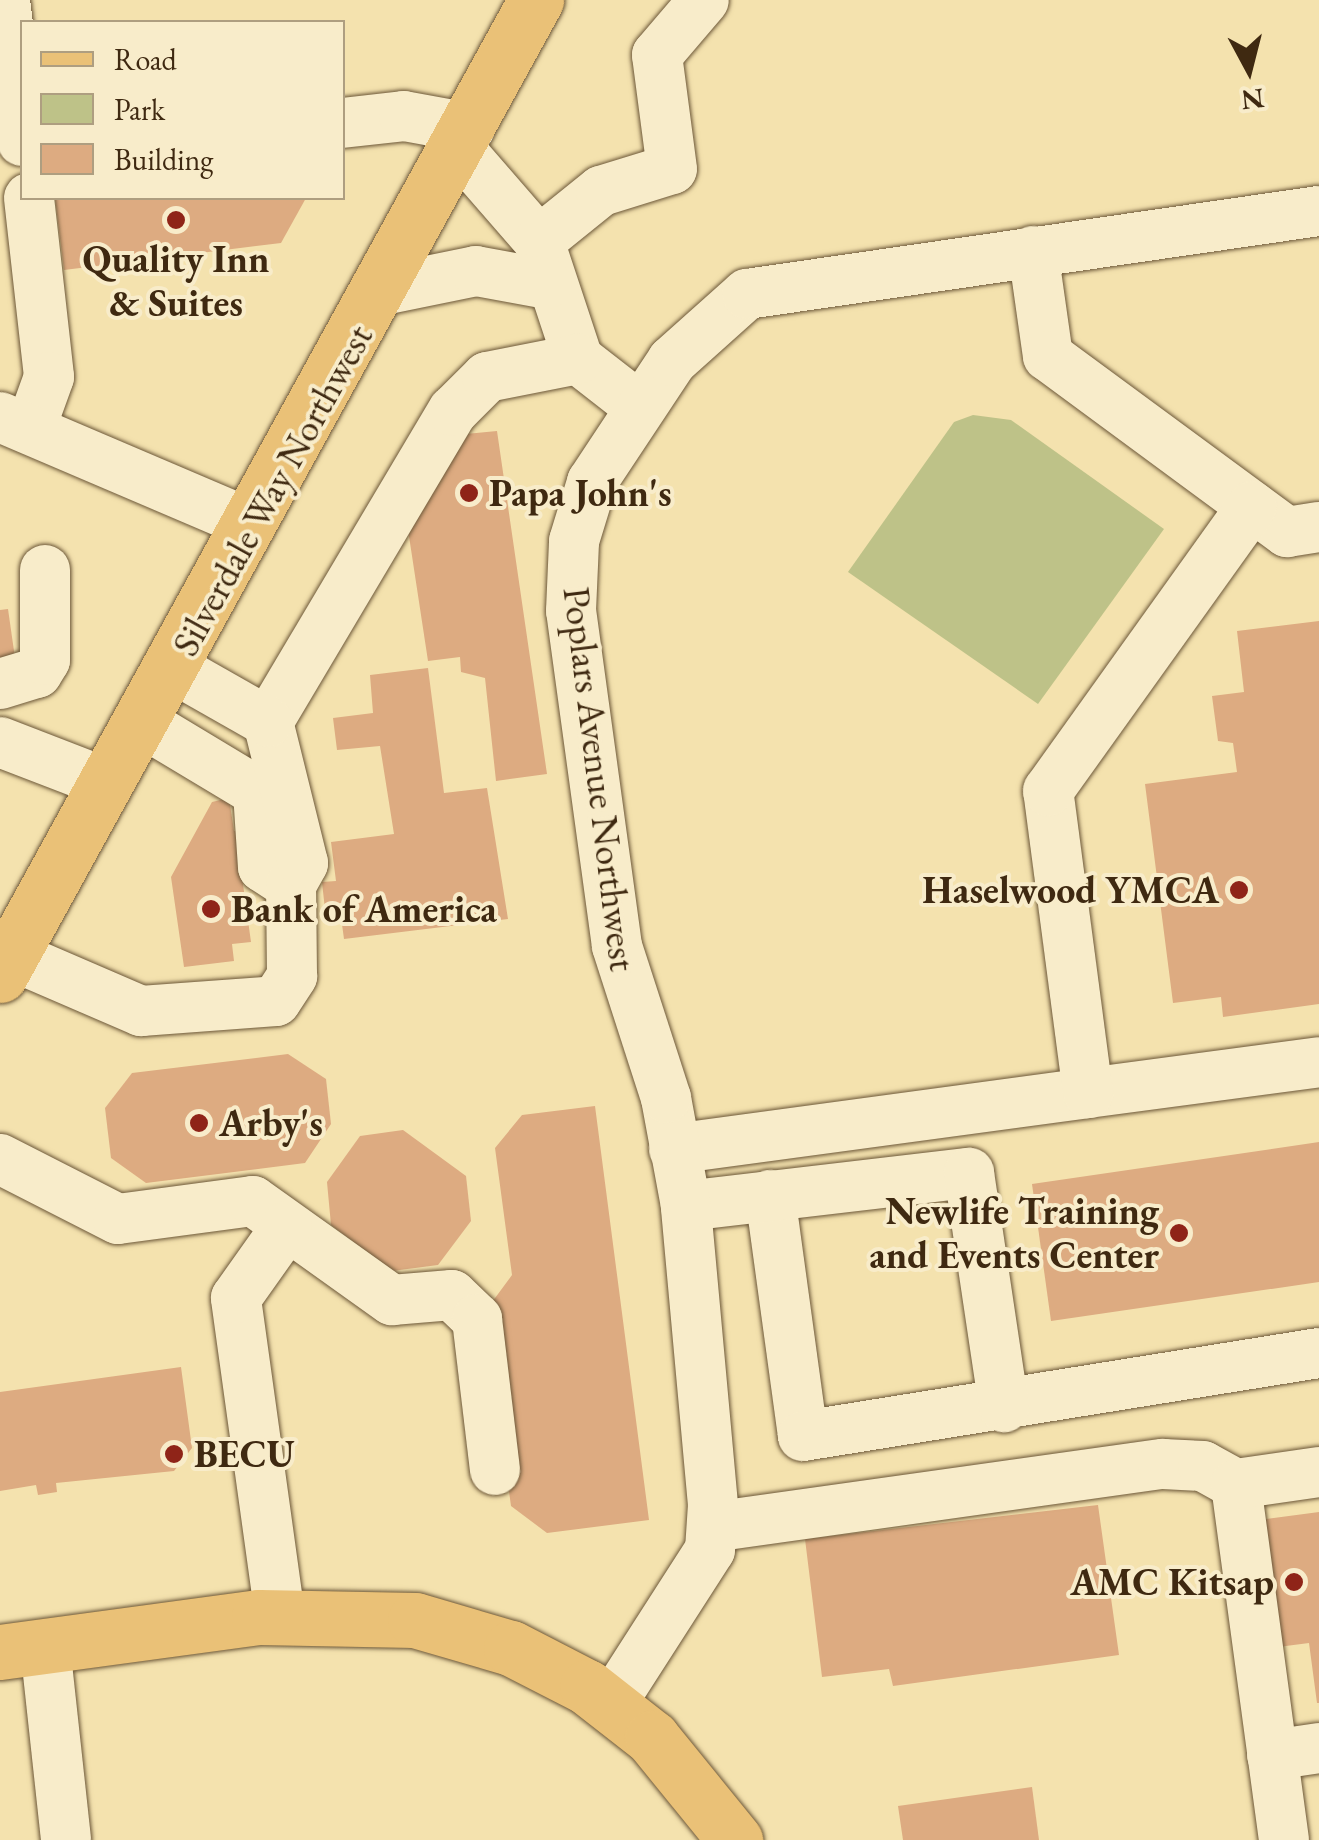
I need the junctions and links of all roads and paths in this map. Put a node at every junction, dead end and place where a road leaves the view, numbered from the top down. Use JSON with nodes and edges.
{"nodes":[{"id":1,"x":6,"y":0,"type":"edge"},
{"id":2,"x":704,"y":0,"type":"edge"},
{"id":3,"x":531,"y":1,"type":"edge"},
{"id":4,"x":20,"y":123,"type":"edge"},
{"id":5,"x":345,"y":123,"type":"edge"},
{"id":6,"x":464,"y":138,"type":"junction"},
{"id":7,"x":29,"y":200,"type":"edge"},
{"id":8,"x":1319,"y":211,"type":"edge"},
{"id":9,"x":1032,"y":251,"type":"junction"},
{"id":10,"x":543,"y":262,"type":"junction"},
{"id":11,"x":383,"y":290,"type":"junction"},
{"id":12,"x":578,"y":359,"type":"junction"},
{"id":13,"x":637,"y":405,"type":"junction"},
{"id":14,"x":11,"y":427,"type":"edge"},
{"id":15,"x":1252,"y":506,"type":"junction"},
{"id":16,"x":248,"y":523,"type":"junction"},
{"id":17,"x":1319,"y":528,"type":"edge"},
{"id":18,"x":46,"y":570,"type":"dead end"},
{"id":19,"x":173,"y":668,"type":"junction"},
{"id":20,"x":0,"y":684,"type":"edge"},
{"id":21,"x":140,"y":721,"type":"junction"},
{"id":22,"x":268,"y":722,"type":"junction"},
{"id":23,"x":0,"y":742,"type":"edge"},
{"id":24,"x":106,"y":783,"type":"junction"},
{"id":25,"x":291,"y":886,"type":"junction"},
{"id":26,"x":6,"y":965,"type":"edge"},
{"id":27,"x":1319,"y":1062,"type":"edge"},
{"id":28,"x":1088,"y":1093,"type":"junction"},
{"id":29,"x":674,"y":1149,"type":"junction"},
{"id":30,"x":0,"y":1158,"type":"edge"},
{"id":31,"x":770,"y":1195,"type":"junction"},
{"id":32,"x":686,"y":1206,"type":"junction"},
{"id":33,"x":287,"y":1226,"type":"junction"},
{"id":34,"x":1319,"y":1353,"type":"edge"},
{"id":35,"x":1004,"y":1408,"type":"junction"},
{"id":36,"x":495,"y":1470,"type":"dead end"},
{"id":37,"x":1319,"y":1472,"type":"edge"},
{"id":38,"x":1236,"y":1484,"type":"junction"},
{"id":39,"x":712,"y":1527,"type":"junction"},
{"id":40,"x":280,"y":1616,"type":"junction"},
{"id":41,"x":23,"y":1649,"type":"edge"},
{"id":42,"x":611,"y":1704,"type":"junction"},
{"id":43,"x":1296,"y":1751,"type":"edge"},
{"id":44,"x":66,"y":1840,"type":"edge"},
{"id":45,"x":735,"y":1840,"type":"edge"},
{"id":46,"x":1284,"y":1840,"type":"edge"}],
"edges":[{"from":1,"to":4,"type":"street"},
{"from":2,"to":10,"type":"street"},
{"from":3,"to":6,"type":"main road","name":"Silverdale Way Northwest"},
{"from":5,"to":6,"type":"street"},
{"from":6,"to":10,"type":"street"},
{"from":6,"to":11,"type":"main road","name":"Silverdale Way Northwest"},
{"from":7,"to":14,"type":"street"},
{"from":8,"to":9,"type":"street","name":"Poplars Avenue Northwest"},
{"from":9,"to":13,"type":"street","name":"Poplars Avenue Northwest"},
{"from":9,"to":15,"type":"street"},
{"from":10,"to":11,"type":"street"},
{"from":10,"to":12,"type":"street"},
{"from":11,"to":16,"type":"main road","name":"Silverdale Way Northwest"},
{"from":12,"to":13,"type":"street"},
{"from":12,"to":22,"type":"street"},
{"from":13,"to":29,"type":"street","name":"Poplars Avenue Northwest"},
{"from":14,"to":16,"type":"street"},
{"from":15,"to":17,"type":"street"},
{"from":15,"to":28,"type":"street"},
{"from":16,"to":19,"type":"main road","name":"Silverdale Way Northwest"},
{"from":18,"to":20,"type":"street"},
{"from":19,"to":21,"type":"main road","name":"Silverdale Way Northwest"},
{"from":19,"to":22,"type":"street"},
{"from":21,"to":24,"type":"main road","name":"Silverdale Way Northwest"},
{"from":21,"to":25,"type":"street"},
{"from":22,"to":25,"type":"street"},
{"from":23,"to":24,"type":"street"},
{"from":24,"to":26,"type":"main road","name":"Silverdale Way Northwest"},
{"from":25,"to":26,"type":"street"},
{"from":27,"to":28,"type":"street"},
{"from":28,"to":29,"type":"street"},
{"from":29,"to":32,"type":"street","name":"Poplars Avenue Northwest"},
{"from":30,"to":33,"type":"street"},
{"from":31,"to":32,"type":"street"},
{"from":31,"to":35,"type":"street"},
{"from":31,"to":35,"type":"street"},
{"from":32,"to":39,"type":"street","name":"Poplars Avenue Northwest"},
{"from":33,"to":36,"type":"street"},
{"from":33,"to":40,"type":"street"},
{"from":34,"to":35,"type":"street"},
{"from":37,"to":38,"type":"street"},
{"from":38,"to":39,"type":"street"},
{"from":38,"to":43,"type":"street"},
{"from":39,"to":42,"type":"street","name":"Poplars Avenue Northwest"},
{"from":40,"to":41,"type":"main road"},
{"from":40,"to":42,"type":"main road"},
{"from":41,"to":44,"type":"street"},
{"from":42,"to":45,"type":"main road"},
{"from":43,"to":46,"type":"street"}]}
